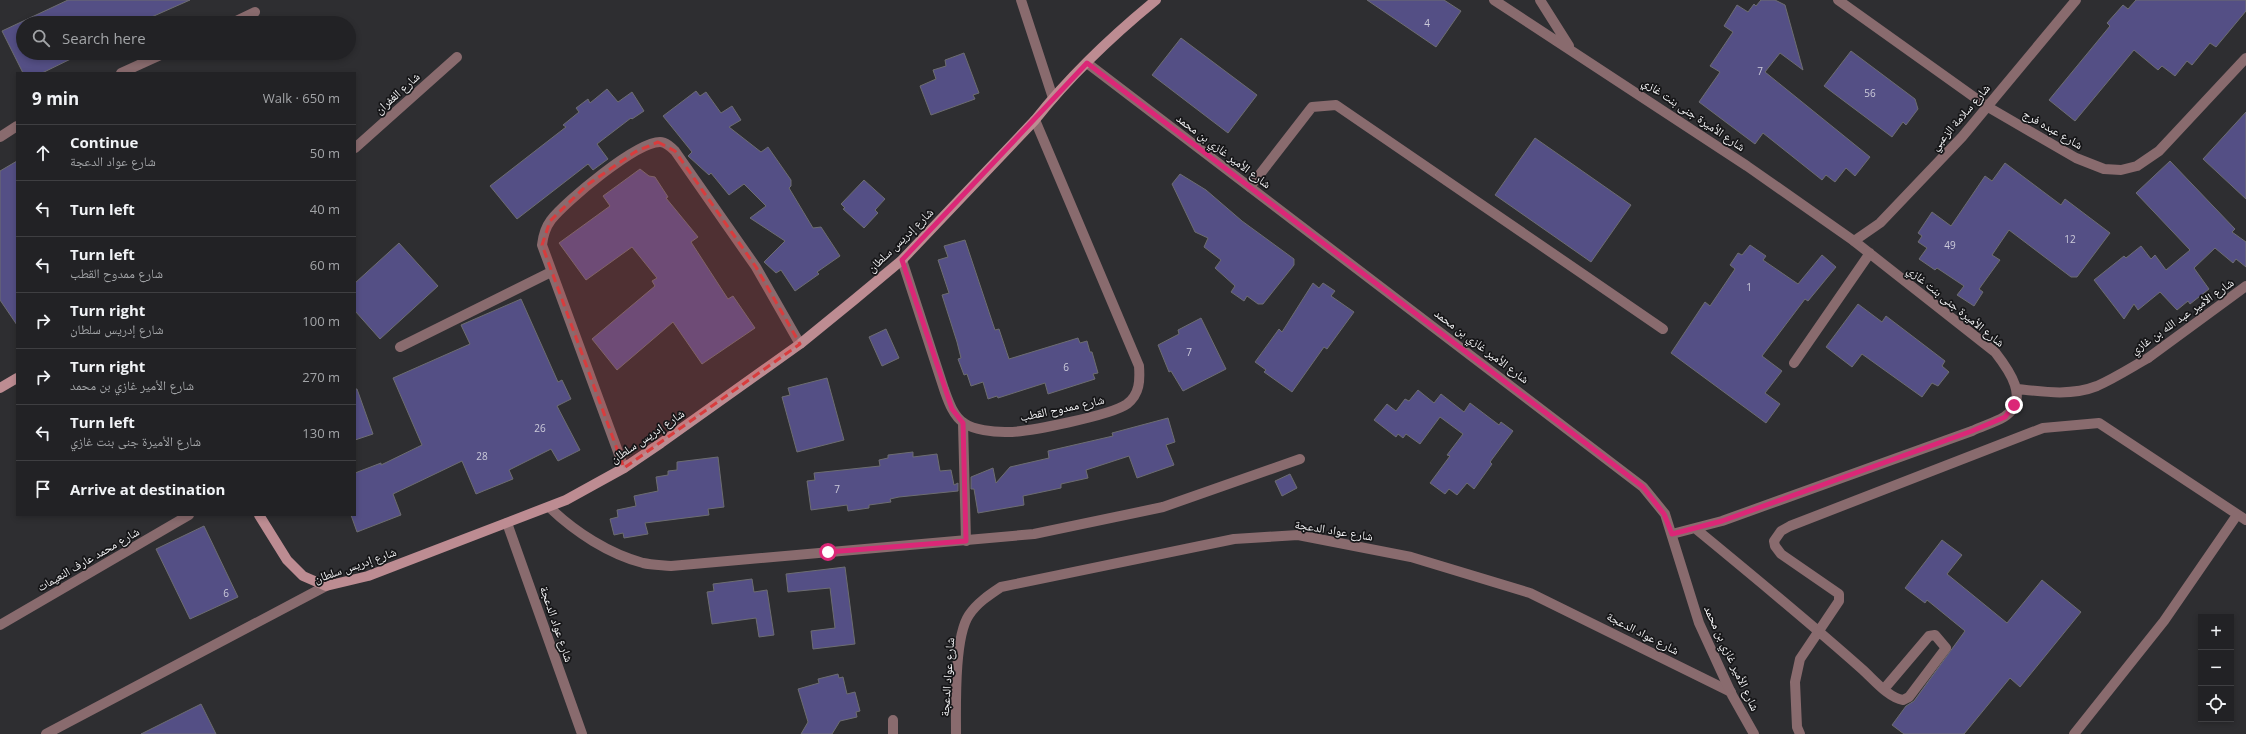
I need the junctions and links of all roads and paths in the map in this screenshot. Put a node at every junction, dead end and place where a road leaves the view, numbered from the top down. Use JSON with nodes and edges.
{"nodes":[{"id":1,"x":1021,"y":0,"type":"edge"},
{"id":2,"x":1156,"y":0,"type":"edge"},
{"id":3,"x":1494,"y":0,"type":"edge"},
{"id":4,"x":1540,"y":0,"type":"edge"},
{"id":5,"x":1838,"y":0,"type":"edge"},
{"id":6,"x":2076,"y":0,"type":"edge"},
{"id":7,"x":255,"y":12,"type":"dead end"},
{"id":8,"x":247,"y":16,"type":"edge"},
{"id":9,"x":1570,"y":48,"type":"junction"},
{"id":10,"x":457,"y":57,"type":"dead end"},
{"id":11,"x":2246,"y":58,"type":"edge"},
{"id":12,"x":150,"y":60,"type":"edge"},
{"id":13,"x":1087,"y":63,"type":"junction"},
{"id":14,"x":123,"y":72,"type":"edge"},
{"id":15,"x":1053,"y":98,"type":"junction"},
{"id":16,"x":1988,"y":107,"type":"junction"},
{"id":17,"x":1035,"y":120,"type":"junction"},
{"id":18,"x":16,"y":127,"type":"edge"},
{"id":19,"x":0,"y":137,"type":"edge"},
{"id":20,"x":356,"y":147,"type":"edge"},
{"id":21,"x":1250,"y":187,"type":"junction"},
{"id":22,"x":1854,"y":241,"type":"junction"},
{"id":23,"x":1870,"y":253,"type":"junction"},
{"id":24,"x":902,"y":260,"type":"junction"},
{"id":25,"x":551,"y":272,"type":"junction"},
{"id":26,"x":2246,"y":286,"type":"edge"},
{"id":27,"x":1663,"y":329,"type":"dead end"},
{"id":28,"x":800,"y":344,"type":"junction"},
{"id":29,"x":400,"y":347,"type":"dead end"},
{"id":30,"x":1794,"y":363,"type":"dead end"},
{"id":31,"x":16,"y":379,"type":"edge"},
{"id":32,"x":0,"y":388,"type":"edge"},
{"id":33,"x":2018,"y":389,"type":"junction"},
{"id":34,"x":963,"y":423,"type":"junction"},
{"id":35,"x":1300,"y":459,"type":"dead end"},
{"id":36,"x":624,"y":468,"type":"junction"},
{"id":37,"x":550,"y":508,"type":"junction"},
{"id":38,"x":187,"y":516,"type":"edge"},
{"id":39,"x":260,"y":516,"type":"edge"},
{"id":40,"x":2242,"y":518,"type":"edge"},
{"id":41,"x":507,"y":523,"type":"junction"},
{"id":42,"x":1696,"y":529,"type":"junction"},
{"id":43,"x":1672,"y":534,"type":"junction"},
{"id":44,"x":966,"y":541,"type":"junction"},
{"id":45,"x":326,"y":586,"type":"junction"},
{"id":46,"x":0,"y":625,"type":"edge"},
{"id":47,"x":1820,"y":631,"type":"junction"},
{"id":48,"x":1884,"y":688,"type":"junction"},
{"id":49,"x":1731,"y":692,"type":"junction"},
{"id":50,"x":892,"y":720,"type":"dead end"},
{"id":51,"x":46,"y":734,"type":"edge"},
{"id":52,"x":582,"y":734,"type":"edge"},
{"id":53,"x":893,"y":734,"type":"edge"},
{"id":54,"x":956,"y":734,"type":"edge"},
{"id":55,"x":1754,"y":734,"type":"edge"},
{"id":56,"x":1800,"y":734,"type":"edge"},
{"id":57,"x":2074,"y":734,"type":"edge"}],
"edges":[{"from":1,"to":15,"type":"street"},
{"from":2,"to":13,"type":"street","name":"شارع إدريس سلطان"},
{"from":3,"to":9,"type":"street","name":"شارع الأميرة جنى بنت غازي"},
{"from":4,"to":9,"type":"street","name":"شارع الأميرة جنى بنت غازي"},
{"from":5,"to":16,"type":"street","name":"شارع عبده فرج"},
{"from":6,"to":16,"type":"street","name":"شارع سلامة الزعبي"},
{"from":7,"to":8,"type":"street"},
{"from":9,"to":22,"type":"street","name":"شارع الأميرة جنى بنت غازي"},
{"from":10,"to":20,"type":"street","name":"شارع الغفران"},
{"from":11,"to":16,"type":"street","name":"شارع عبده فرج"},
{"from":12,"to":14,"type":"street"},
{"from":13,"to":15,"type":"street","name":"شارع إدريس سلطان"},
{"from":13,"to":21,"type":"street","name":"شارع الأمير غازي بن محمد"},
{"from":15,"to":17,"type":"street","name":"شارع إدريس سلطان"},
{"from":16,"to":22,"type":"street","name":"شارع سلامة الزعبي"},
{"from":17,"to":24,"type":"street","name":"شارع إدريس سلطان"},
{"from":17,"to":34,"type":"street","name":"شارع ممدوح القطب"},
{"from":18,"to":19,"type":"street"},
{"from":21,"to":27,"type":"street"},
{"from":21,"to":43,"type":"street","name":"شارع الأمير غازي بن محمد"},
{"from":22,"to":23,"type":"street","name":"شارع الأميرة جنى بنت غازي"},
{"from":23,"to":30,"type":"street"},
{"from":23,"to":33,"type":"street","name":"شارع الأميرة جنى بنت غازي"},
{"from":24,"to":28,"type":"street","name":"شارع إدريس سلطان"},
{"from":24,"to":34,"type":"street"},
{"from":25,"to":28,"type":"street"},
{"from":25,"to":29,"type":"street"},
{"from":25,"to":36,"type":"street"},
{"from":26,"to":33,"type":"street","name":"شارع الأمير عبد الله بن غازي"},
{"from":28,"to":36,"type":"street","name":"شارع إدريس سلطان"},
{"from":31,"to":32,"type":"street"},
{"from":33,"to":42,"type":"street"},
{"from":34,"to":44,"type":"street"},
{"from":35,"to":44,"type":"street"},
{"from":36,"to":37,"type":"street","name":"شارع إدريس سلطان"},
{"from":37,"to":41,"type":"street","name":"شارع إدريس سلطان"},
{"from":37,"to":44,"type":"street"},
{"from":38,"to":46,"type":"street","name":"شارع محمد عارف النعيمات"},
{"from":39,"to":45,"type":"street"},
{"from":40,"to":47,"type":"street"},
{"from":40,"to":57,"type":"street"},
{"from":41,"to":45,"type":"street","name":"شارع إدريس سلطان"},
{"from":41,"to":52,"type":"street","name":"شارع عواد الدعجة"},
{"from":42,"to":43,"type":"street"},
{"from":42,"to":47,"type":"street"},
{"from":43,"to":49,"type":"street","name":"شارع الأمير غازي بن محمد"},
{"from":45,"to":51,"type":"street","name":"شارع إدريس سلطان"},
{"from":47,"to":48,"type":"street"},
{"from":47,"to":56,"type":"street"},
{"from":48,"to":48,"type":"street"},
{"from":49,"to":54,"type":"street","name":"شارع عواد الدعجة"},
{"from":49,"to":55,"type":"street","name":"شارع الأمير غازي بن محمد"},
{"from":50,"to":53,"type":"street"}]}
